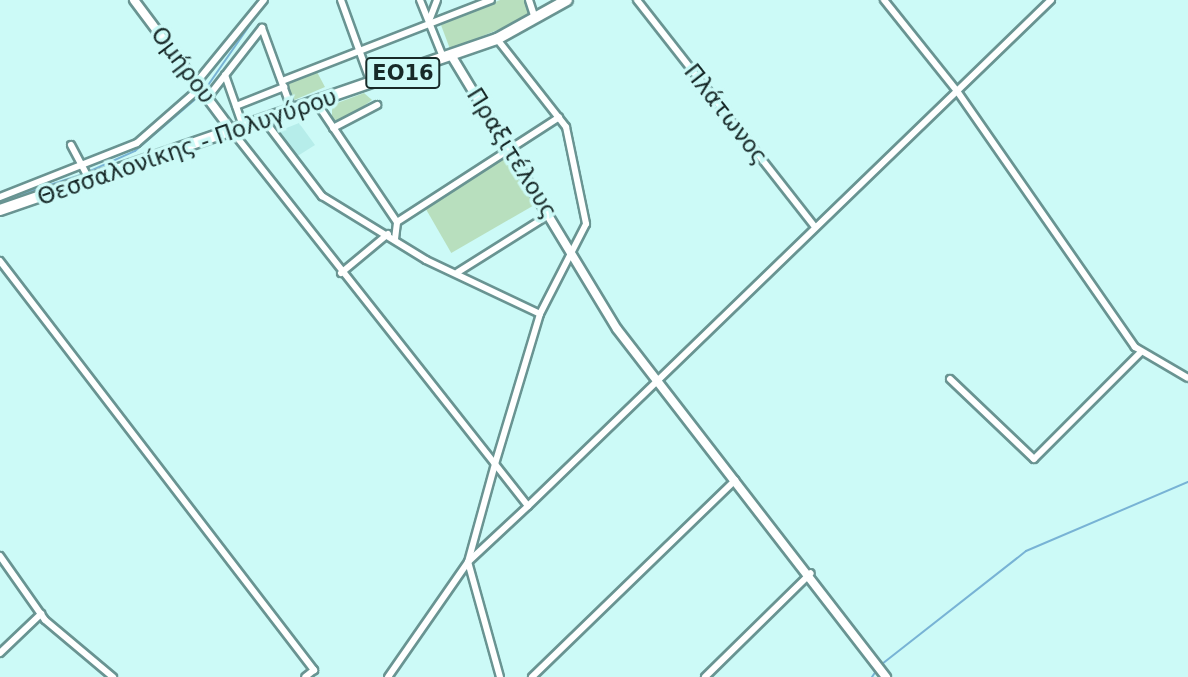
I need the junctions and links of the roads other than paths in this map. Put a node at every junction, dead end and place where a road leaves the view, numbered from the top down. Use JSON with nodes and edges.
{"nodes":[{"id":1,"x":134,"y":0,"type":"edge"},
{"id":2,"x":264,"y":0,"type":"edge"},
{"id":3,"x":341,"y":0,"type":"edge"},
{"id":4,"x":420,"y":0,"type":"edge"},
{"id":5,"x":437,"y":0,"type":"edge"},
{"id":6,"x":491,"y":0,"type":"edge"},
{"id":7,"x":529,"y":0,"type":"edge"},
{"id":8,"x":567,"y":0,"type":"edge"},
{"id":9,"x":637,"y":0,"type":"edge"},
{"id":10,"x":884,"y":0,"type":"edge"},
{"id":11,"x":1051,"y":0,"type":"edge"},
{"id":12,"x":536,"y":21,"type":"junction"},
{"id":13,"x":429,"y":23,"type":"junction"},
{"id":14,"x":498,"y":39,"type":"junction"},
{"id":15,"x":359,"y":51,"type":"junction"},
{"id":16,"x":447,"y":56,"type":"junction"},
{"id":17,"x":225,"y":75,"type":"junction"},
{"id":18,"x":283,"y":84,"type":"junction"},
{"id":19,"x":372,"y":85,"type":"junction"},
{"id":20,"x":197,"y":86,"type":"junction"},
{"id":21,"x":957,"y":92,"type":"junction"},
{"id":22,"x":208,"y":97,"type":"junction"},
{"id":23,"x":316,"y":102,"type":"junction"},
{"id":24,"x":377,"y":105,"type":"dead end"},
{"id":25,"x":236,"y":106,"type":"junction"},
{"id":26,"x":292,"y":110,"type":"junction"},
{"id":27,"x":559,"y":117,"type":"junction"},
{"id":28,"x":264,"y":120,"type":"junction"},
{"id":29,"x":243,"y":126,"type":"junction"},
{"id":30,"x":333,"y":128,"type":"junction"},
{"id":31,"x":232,"y":131,"type":"junction"},
{"id":32,"x":71,"y":145,"type":"dead end"},
{"id":33,"x":511,"y":152,"type":"junction"},
{"id":34,"x":85,"y":167,"type":"junction"},
{"id":35,"x":90,"y":180,"type":"junction"},
{"id":36,"x":0,"y":197,"type":"edge"},
{"id":37,"x":0,"y":210,"type":"edge"},
{"id":38,"x":550,"y":214,"type":"junction"},
{"id":39,"x":397,"y":222,"type":"junction"},
{"id":40,"x":815,"y":227,"type":"junction"},
{"id":41,"x":387,"y":234,"type":"junction"},
{"id":42,"x":395,"y":239,"type":"junction"},
{"id":43,"x":573,"y":251,"type":"junction"},
{"id":44,"x":0,"y":261,"type":"edge"},
{"id":45,"x":458,"y":272,"type":"junction"},
{"id":46,"x":341,"y":273,"type":"junction"},
{"id":47,"x":540,"y":314,"type":"junction"},
{"id":48,"x":1140,"y":353,"type":"junction"},
{"id":49,"x":1188,"y":378,"type":"edge"},
{"id":50,"x":950,"y":379,"type":"dead end"},
{"id":51,"x":657,"y":381,"type":"junction"},
{"id":52,"x":495,"y":464,"type":"junction"},
{"id":53,"x":735,"y":480,"type":"junction"},
{"id":54,"x":528,"y":506,"type":"junction"},
{"id":55,"x":0,"y":556,"type":"edge"},
{"id":56,"x":468,"y":562,"type":"junction"},
{"id":57,"x":811,"y":573,"type":"junction"},
{"id":58,"x":41,"y":614,"type":"junction"},
{"id":59,"x":0,"y":653,"type":"edge"},
{"id":60,"x":314,"y":670,"type":"junction"},
{"id":61,"x":113,"y":677,"type":"edge"},
{"id":62,"x":305,"y":677,"type":"edge"},
{"id":63,"x":320,"y":677,"type":"edge"},
{"id":64,"x":388,"y":677,"type":"edge"},
{"id":65,"x":500,"y":677,"type":"edge"},
{"id":66,"x":532,"y":677,"type":"edge"},
{"id":67,"x":705,"y":677,"type":"edge"},
{"id":68,"x":886,"y":677,"type":"edge"}],
"edges":[{"from":1,"to":20,"type":"street","name":"Ομήρου"},
{"from":2,"to":20,"type":"street"},
{"from":3,"to":15,"type":"street"},
{"from":4,"to":13,"type":"street"},
{"from":5,"to":13,"type":"street"},
{"from":6,"to":13,"type":"street"},
{"from":7,"to":12,"type":"street"},
{"from":8,"to":12,"type":"main road","name":"Θεσσαλονίκης - Πολυγύρου","number":"ΕΟ16"},
{"from":9,"to":40,"type":"street","name":"Πλάτωνος"},
{"from":10,"to":21,"type":"street"},
{"from":11,"to":21,"type":"street"},
{"from":12,"to":14,"type":"main road","name":"Θεσσαλονίκης - Πολυγύρου","number":"ΕΟ16"},
{"from":13,"to":15,"type":"street"},
{"from":13,"to":16,"type":"street"},
{"from":14,"to":16,"type":"main road","name":"Θεσσαλονίκης - Πολυγύρου","number":"ΕΟ16"},
{"from":14,"to":27,"type":"street"},
{"from":15,"to":18,"type":"street"},
{"from":15,"to":19,"type":"street"},
{"from":16,"to":19,"type":"main road","name":"Θεσσαλονίκης - Πολυγύρου","number":"ΕΟ16"},
{"from":16,"to":33,"type":"street","name":"Πραξιτέλους"},
{"from":17,"to":18,"type":"street"},
{"from":17,"to":22,"type":"street"},
{"from":17,"to":25,"type":"street"},
{"from":18,"to":25,"type":"street"},
{"from":18,"to":26,"type":"street"},
{"from":19,"to":23,"type":"main road","name":"Θεσσαλονίκης - Πολυγύρου","number":"ΕΟ16"},
{"from":20,"to":22,"type":"street","name":"Ομήρου"},
{"from":20,"to":34,"type":"street"},
{"from":21,"to":40,"type":"street"},
{"from":21,"to":48,"type":"street"},
{"from":22,"to":31,"type":"street","name":"Ομήρου"},
{"from":23,"to":26,"type":"main road","name":"Θεσσαλονίκης - Πολυγύρου","number":"ΕΟ16"},
{"from":23,"to":30,"type":"street"},
{"from":24,"to":30,"type":"street"},
{"from":25,"to":29,"type":"street"},
{"from":26,"to":28,"type":"main road","name":"Θεσσαλονίκης - Πολυγύρου","number":"ΕΟ16"},
{"from":27,"to":33,"type":"street"},
{"from":27,"to":43,"type":"street"},
{"from":28,"to":29,"type":"main road","name":"Θεσσαλονίκης - Πολυγύρου","number":"ΕΟ16"},
{"from":28,"to":41,"type":"street"},
{"from":29,"to":31,"type":"main road","name":"Θεσσαλονίκης - Πολυγύρου","number":"ΕΟ16"},
{"from":30,"to":39,"type":"street"},
{"from":31,"to":35,"type":"main road","name":"Θεσσαλονίκης - Πολυγύρου","number":"ΕΟ16"},
{"from":31,"to":46,"type":"street"},
{"from":32,"to":34,"type":"street"},
{"from":33,"to":38,"type":"street","name":"Πραξιτέλους"},
{"from":33,"to":39,"type":"street"},
{"from":34,"to":35,"type":"street"},
{"from":34,"to":36,"type":"street"},
{"from":35,"to":37,"type":"main road","name":"Θεσσαλονίκης - Πολυγύρου","number":"ΕΟ16"},
{"from":38,"to":43,"type":"street","name":"Πραξιτέλους"},
{"from":38,"to":45,"type":"street"},
{"from":39,"to":42,"type":"street"},
{"from":40,"to":51,"type":"street"},
{"from":41,"to":42,"type":"street"},
{"from":41,"to":46,"type":"street"},
{"from":42,"to":45,"type":"street"},
{"from":43,"to":47,"type":"street"},
{"from":43,"to":51,"type":"street","name":"Πραξιτέλους"},
{"from":44,"to":60,"type":"street"},
{"from":45,"to":47,"type":"street"},
{"from":46,"to":52,"type":"street"},
{"from":47,"to":52,"type":"street"},
{"from":48,"to":49,"type":"street"},
{"from":48,"to":50,"type":"street"},
{"from":51,"to":53,"type":"street","name":"Πραξιτέλους"},
{"from":51,"to":54,"type":"street"},
{"from":52,"to":54,"type":"street"},
{"from":52,"to":56,"type":"street"},
{"from":53,"to":57,"type":"street","name":"Πραξιτέλους"},
{"from":53,"to":66,"type":"street"},
{"from":54,"to":56,"type":"street"},
{"from":55,"to":58,"type":"street"},
{"from":56,"to":64,"type":"street"},
{"from":56,"to":65,"type":"street"},
{"from":57,"to":67,"type":"street"},
{"from":57,"to":68,"type":"street","name":"Πραξιτέλους"},
{"from":58,"to":59,"type":"street"},
{"from":58,"to":61,"type":"street"},
{"from":60,"to":62,"type":"street"},
{"from":60,"to":63,"type":"street"}]}
